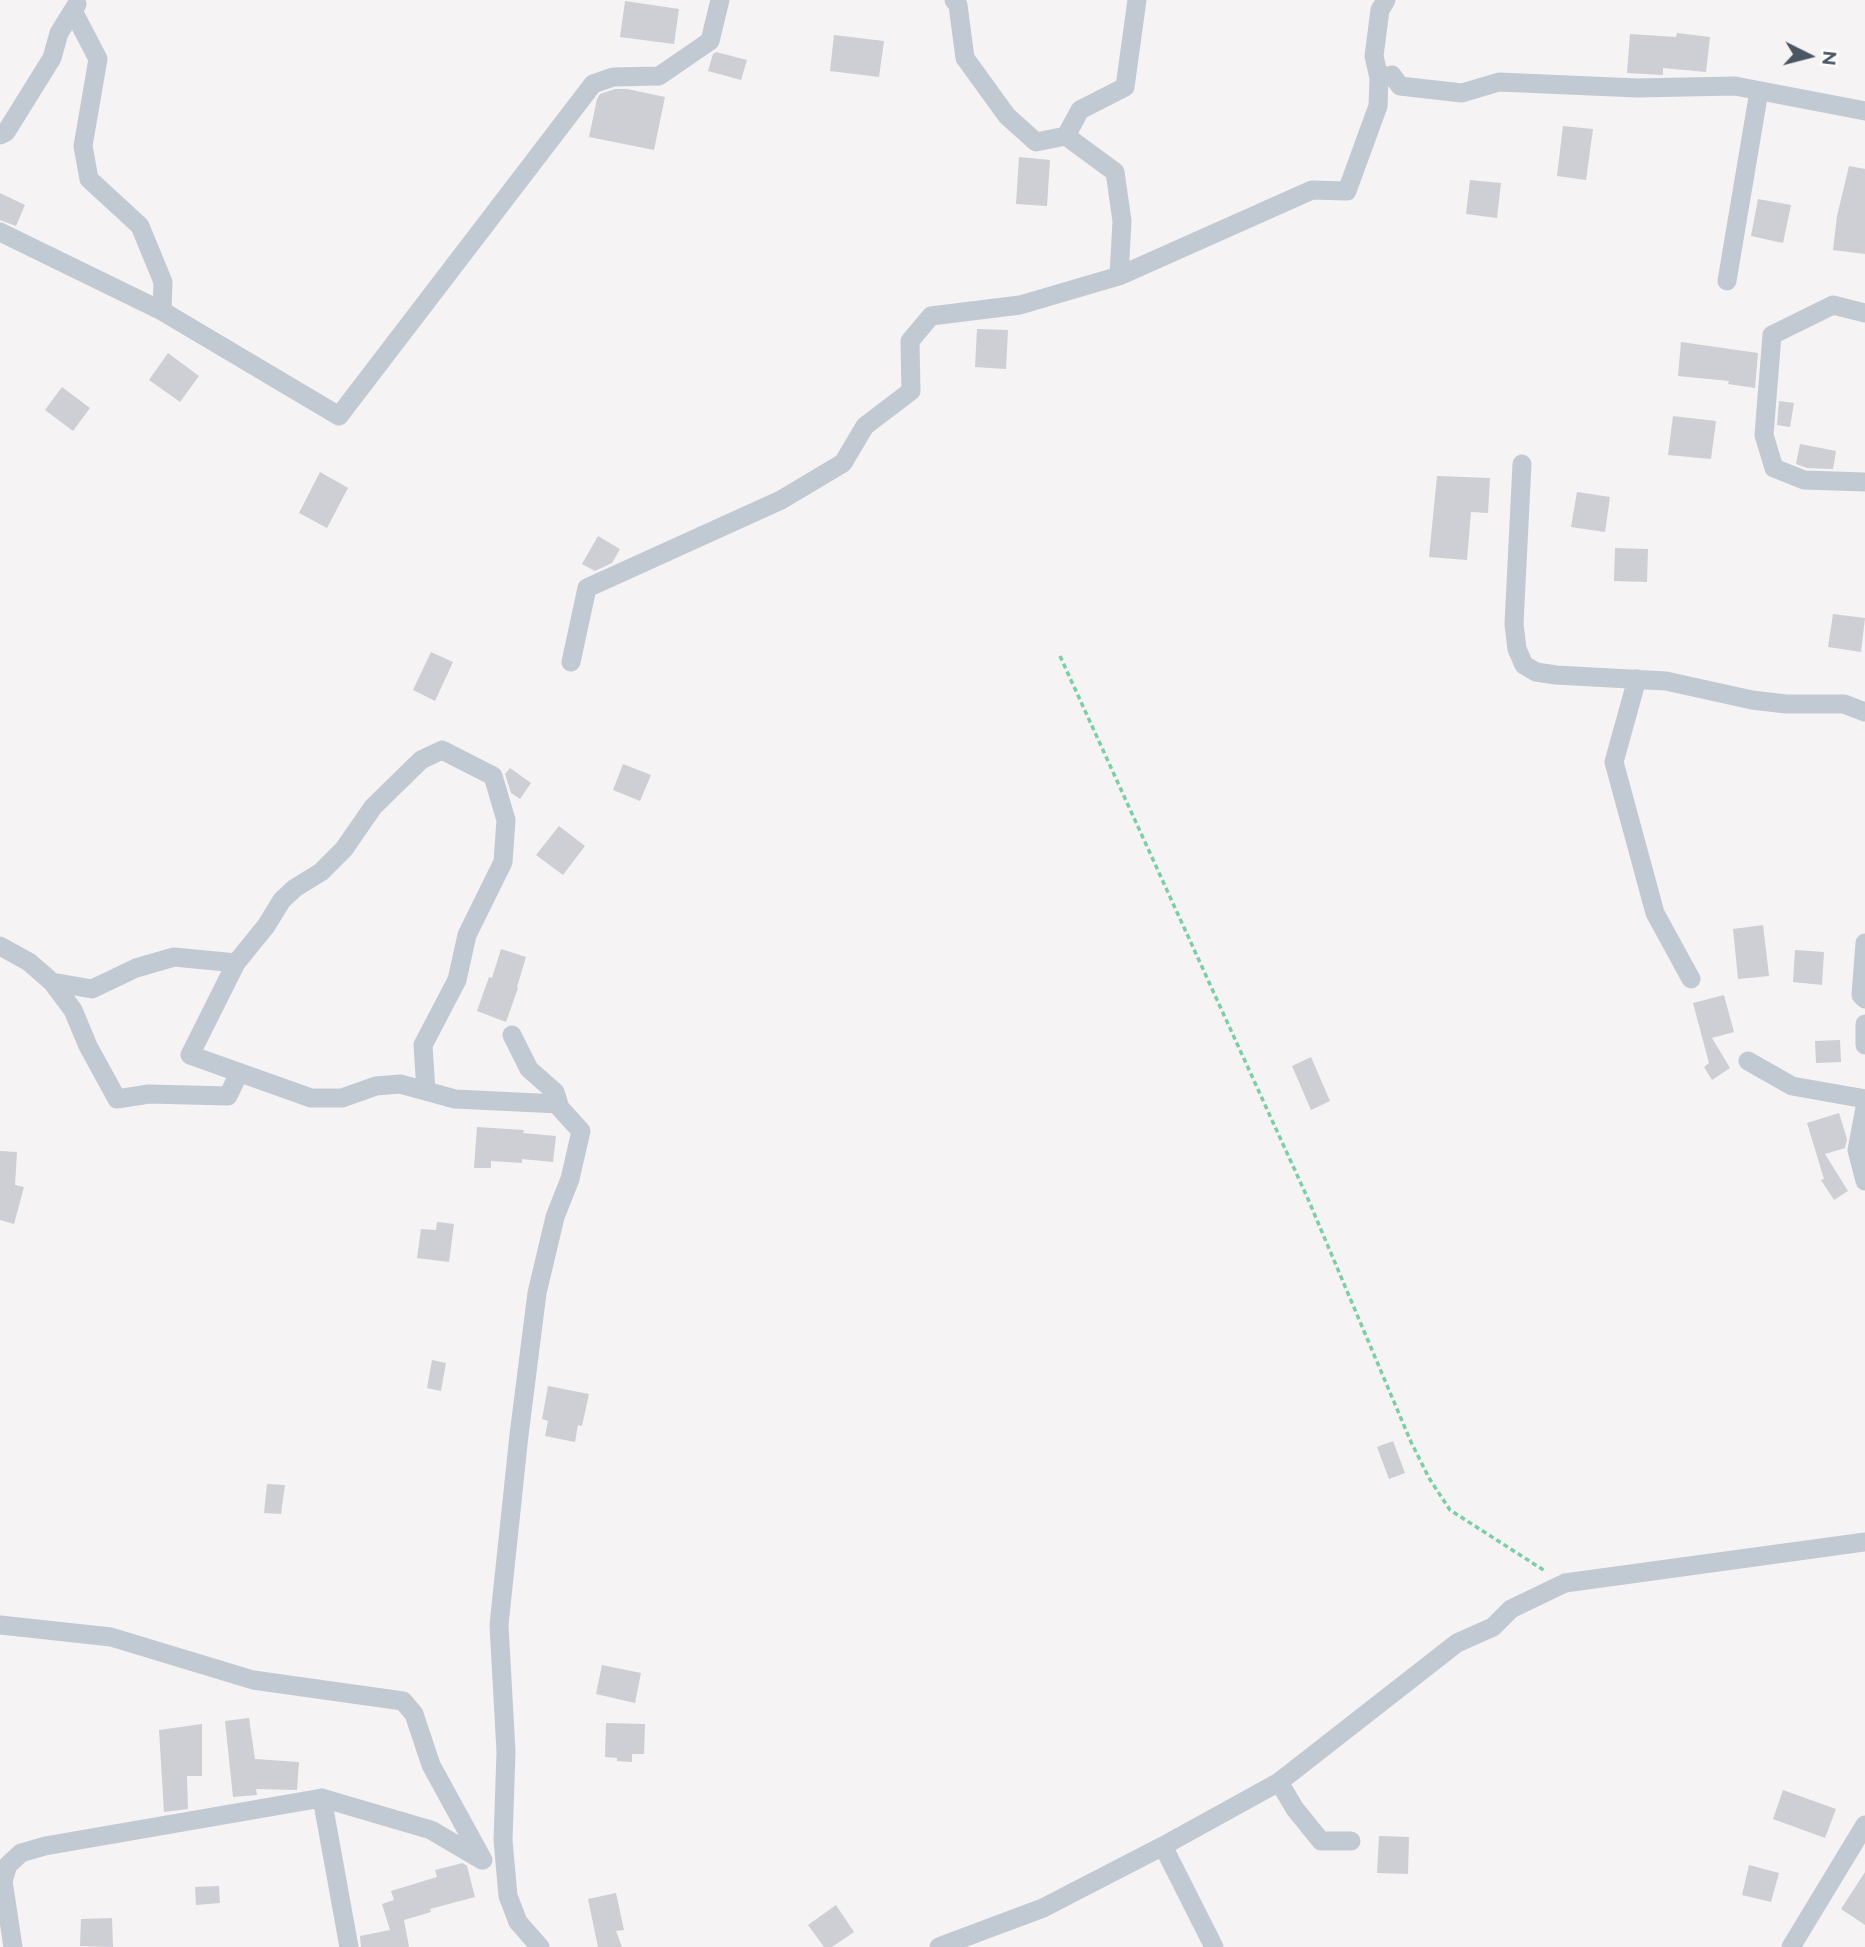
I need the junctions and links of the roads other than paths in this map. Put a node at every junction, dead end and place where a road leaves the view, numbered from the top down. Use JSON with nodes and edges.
{"nodes":[{"id":1,"x":720,"y":0,"type":"edge"},
{"id":2,"x":954,"y":0,"type":"edge"},
{"id":3,"x":1137,"y":0,"type":"edge"},
{"id":4,"x":1386,"y":0,"type":"edge"},
{"id":5,"x":76,"y":5,"type":"edge"},
{"id":6,"x":1379,"y":78,"type":"junction"},
{"id":7,"x":1759,"y":91,"type":"junction"},
{"id":8,"x":1865,"y":111,"type":"edge"},
{"id":9,"x":2,"y":132,"type":"edge"},
{"id":10,"x":1066,"y":136,"type":"junction"},
{"id":11,"x":0,"y":232,"type":"edge"},
{"id":12,"x":1119,"y":276,"type":"junction"},
{"id":13,"x":1727,"y":281,"type":"dead end"},
{"id":14,"x":162,"y":311,"type":"junction"},
{"id":15,"x":1865,"y":313,"type":"edge"},
{"id":16,"x":1522,"y":464,"type":"dead end"},
{"id":17,"x":1865,"y":482,"type":"edge"},
{"id":18,"x":571,"y":662,"type":"dead end"},
{"id":19,"x":1637,"y":679,"type":"junction"},
{"id":20,"x":1865,"y":712,"type":"edge"},
{"id":21,"x":1865,"y":943,"type":"edge"},
{"id":22,"x":0,"y":946,"type":"edge"},
{"id":23,"x":236,"y":963,"type":"junction"},
{"id":24,"x":1691,"y":979,"type":"dead end"},
{"id":25,"x":52,"y":982,"type":"junction"},
{"id":26,"x":1865,"y":999,"type":"edge"},
{"id":27,"x":1865,"y":1024,"type":"edge"},
{"id":28,"x":512,"y":1035,"type":"dead end"},
{"id":29,"x":1865,"y":1045,"type":"edge"},
{"id":30,"x":1748,"y":1061,"type":"dead end"},
{"id":31,"x":239,"y":1073,"type":"junction"},
{"id":32,"x":426,"y":1091,"type":"junction"},
{"id":33,"x":1865,"y":1099,"type":"edge"},
{"id":34,"x":559,"y":1104,"type":"junction"},
{"id":35,"x":1865,"y":1108,"type":"edge"},
{"id":36,"x":1865,"y":1181,"type":"edge"},
{"id":37,"x":1865,"y":1542,"type":"edge"},
{"id":38,"x":0,"y":1625,"type":"edge"},
{"id":39,"x":1279,"y":1783,"type":"junction"},
{"id":40,"x":322,"y":1798,"type":"junction"},
{"id":41,"x":1865,"y":1825,"type":"edge"},
{"id":42,"x":1351,"y":1841,"type":"dead end"},
{"id":43,"x":1163,"y":1846,"type":"junction"},
{"id":44,"x":483,"y":1860,"type":"junction"},
{"id":45,"x":507,"y":1886,"type":"junction"},
{"id":46,"x":13,"y":1947,"type":"edge"},
{"id":47,"x":349,"y":1947,"type":"edge"},
{"id":48,"x":540,"y":1947,"type":"edge"},
{"id":49,"x":939,"y":1947,"type":"edge"},
{"id":50,"x":1214,"y":1947,"type":"edge"},
{"id":51,"x":1791,"y":1947,"type":"edge"}],
"edges":[{"from":1,"to":14,"type":"street"},
{"from":2,"to":10,"type":"street"},
{"from":3,"to":10,"type":"street"},
{"from":4,"to":6,"type":"street"},
{"from":5,"to":9,"type":"street"},
{"from":5,"to":14,"type":"street"},
{"from":6,"to":7,"type":"street"},
{"from":6,"to":12,"type":"street"},
{"from":7,"to":8,"type":"street"},
{"from":7,"to":13,"type":"street"},
{"from":10,"to":12,"type":"street"},
{"from":11,"to":14,"type":"street"},
{"from":12,"to":18,"type":"street"},
{"from":15,"to":17,"type":"street"},
{"from":16,"to":19,"type":"street"},
{"from":19,"to":20,"type":"street"},
{"from":19,"to":24,"type":"street"},
{"from":21,"to":26,"type":"street"},
{"from":22,"to":25,"type":"street"},
{"from":23,"to":25,"type":"street"},
{"from":23,"to":31,"type":"street"},
{"from":23,"to":32,"type":"street"},
{"from":25,"to":31,"type":"street"},
{"from":27,"to":29,"type":"street"},
{"from":28,"to":34,"type":"street"},
{"from":30,"to":33,"type":"street"},
{"from":31,"to":32,"type":"street"},
{"from":32,"to":34,"type":"street"},
{"from":34,"to":45,"type":"street"},
{"from":35,"to":36,"type":"street"},
{"from":37,"to":39,"type":"street"},
{"from":38,"to":44,"type":"street"},
{"from":39,"to":42,"type":"street"},
{"from":39,"to":43,"type":"street"},
{"from":40,"to":44,"type":"street"},
{"from":40,"to":46,"type":"street"},
{"from":40,"to":47,"type":"street"},
{"from":41,"to":51,"type":"street"},
{"from":43,"to":49,"type":"street"},
{"from":43,"to":50,"type":"street"},
{"from":44,"to":45,"type":"street"},
{"from":45,"to":48,"type":"street"}]}
